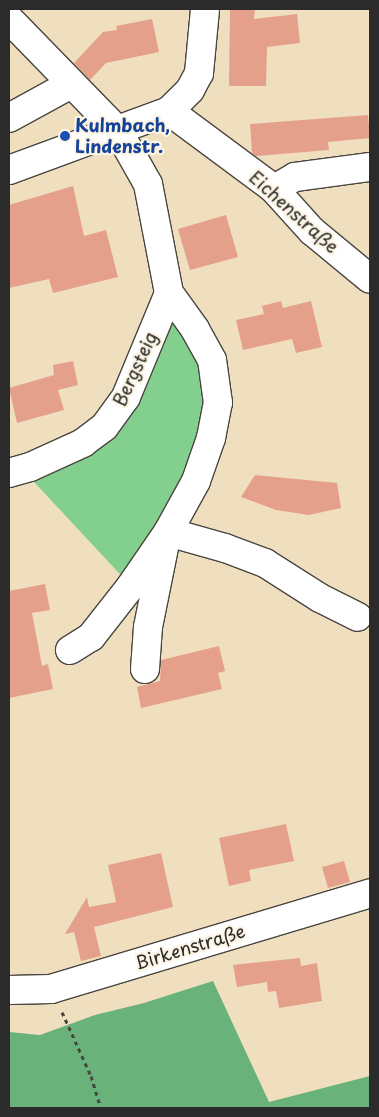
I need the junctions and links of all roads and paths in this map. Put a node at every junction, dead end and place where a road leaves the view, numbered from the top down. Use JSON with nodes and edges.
{"nodes":[{"id":1,"x":205,"y":9,"type":"edge"},
{"id":2,"x":9,"y":19,"type":"edge"},
{"id":3,"x":71,"y":84,"type":"junction"},
{"id":4,"x":169,"y":111,"type":"junction"},
{"id":5,"x":9,"y":118,"type":"edge"},
{"id":6,"x":118,"y":131,"type":"junction"},
{"id":7,"x":370,"y":167,"type":"edge"},
{"id":8,"x":9,"y":170,"type":"edge"},
{"id":9,"x":274,"y":190,"type":"junction"},
{"id":10,"x":370,"y":279,"type":"edge"},
{"id":11,"x":169,"y":293,"type":"junction"},
{"id":12,"x":9,"y":473,"type":"edge"},
{"id":13,"x":168,"y":532,"type":"junction"},
{"id":14,"x":358,"y":617,"type":"dead end"},
{"id":15,"x":70,"y":650,"type":"dead end"},
{"id":16,"x":145,"y":669,"type":"dead end"},
{"id":17,"x":370,"y":893,"type":"edge"},
{"id":18,"x":51,"y":989,"type":"junction"},
{"id":19,"x":9,"y":990,"type":"edge"},
{"id":20,"x":101,"y":1108,"type":"edge"}],
"edges":[{"from":1,"to":4,"type":"street"},
{"from":2,"to":3,"type":"street"},
{"from":3,"to":5,"type":"street"},
{"from":3,"to":6,"type":"street"},
{"from":4,"to":6,"type":"street"},
{"from":4,"to":9,"type":"street","name":"Eichenstraße"},
{"from":6,"to":8,"type":"street"},
{"from":6,"to":11,"type":"street"},
{"from":7,"to":9,"type":"street"},
{"from":9,"to":10,"type":"street","name":"Eichenstraße"},
{"from":11,"to":12,"type":"street","name":"Bergsteig"},
{"from":11,"to":13,"type":"street"},
{"from":13,"to":14,"type":"street"},
{"from":13,"to":15,"type":"street"},
{"from":13,"to":16,"type":"street"},
{"from":17,"to":18,"type":"street","name":"Birkenstraße"},
{"from":18,"to":19,"type":"street","name":"Birkenstraße"},
{"from":18,"to":20,"type":"path"}]}
